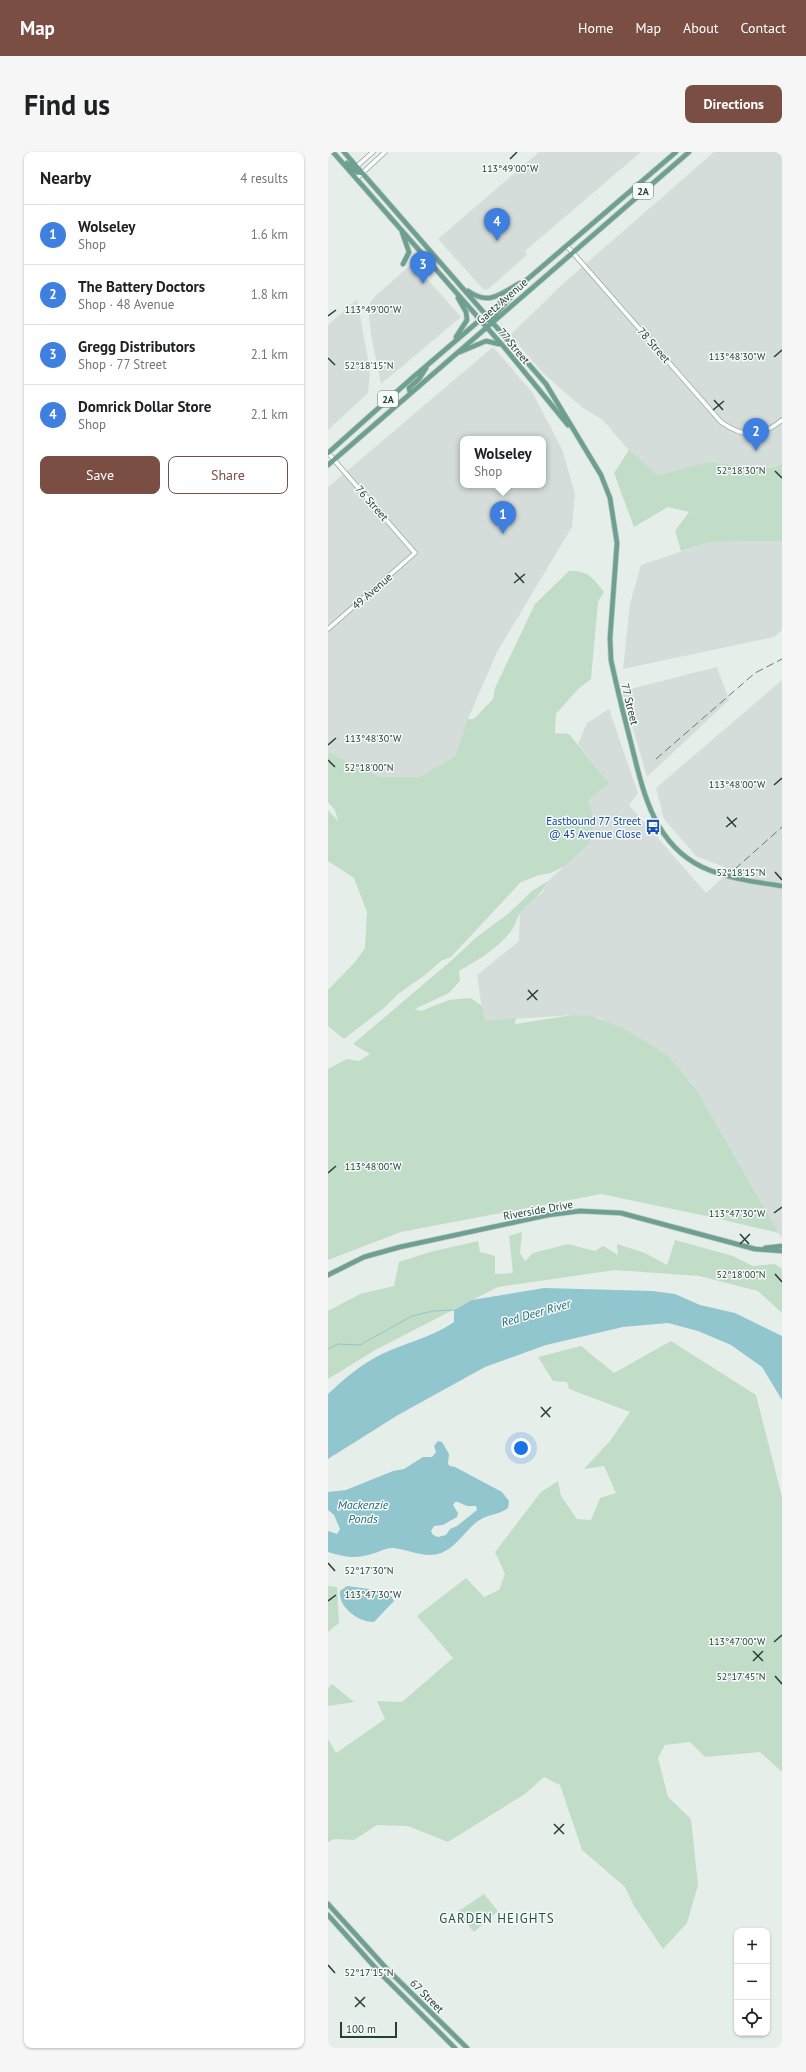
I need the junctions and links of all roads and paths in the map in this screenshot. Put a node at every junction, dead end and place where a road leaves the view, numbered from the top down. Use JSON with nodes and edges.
{"nodes":[{"id":1,"x":334,"y":152,"type":"edge"},
{"id":2,"x":344,"y":152,"type":"edge"},
{"id":3,"x":373,"y":152,"type":"edge"},
{"id":4,"x":385,"y":152,"type":"edge"},
{"id":5,"x":676,"y":152,"type":"edge"},
{"id":6,"x":689,"y":152,"type":"edge"},
{"id":7,"x":354,"y":169,"type":"junction"},
{"id":8,"x":362,"y":173,"type":"junction"},
{"id":9,"x":357,"y":178,"type":"junction"},
{"id":10,"x":399,"y":227,"type":"junction"},
{"id":11,"x":567,"y":246,"type":"junction"},
{"id":12,"x":572,"y":252,"type":"junction"},
{"id":13,"x":403,"y":264,"type":"dead end"},
{"id":14,"x":529,"y":279,"type":"junction"},
{"id":15,"x":450,"y":285,"type":"junction"},
{"id":16,"x":460,"y":285,"type":"junction"},
{"id":17,"x":486,"y":315,"type":"junction"},
{"id":18,"x":480,"y":320,"type":"junction"},
{"id":19,"x":491,"y":321,"type":"junction"},
{"id":20,"x":486,"y":327,"type":"junction"},
{"id":21,"x":449,"y":347,"type":"junction"},
{"id":22,"x":504,"y":347,"type":"junction"},
{"id":23,"x":453,"y":356,"type":"junction"},
{"id":24,"x":429,"y":364,"type":"junction"},
{"id":25,"x":410,"y":393,"type":"junction"},
{"id":26,"x":782,"y":420,"type":"edge"},
{"id":27,"x":584,"y":445,"type":"junction"},
{"id":28,"x":328,"y":453,"type":"edge"},
{"id":29,"x":334,"y":460,"type":"junction"},
{"id":30,"x":328,"y":465,"type":"edge"},
{"id":31,"x":415,"y":553,"type":"joint"},
{"id":32,"x":328,"y":629,"type":"edge"},
{"id":33,"x":782,"y":886,"type":"edge"},
{"id":34,"x":782,"y":1246,"type":"edge"},
{"id":35,"x":755,"y":1249,"type":"junction"},
{"id":36,"x":782,"y":1251,"type":"edge"},
{"id":37,"x":328,"y":1275,"type":"edge"},
{"id":38,"x":328,"y":1904,"type":"edge"},
{"id":39,"x":328,"y":1915,"type":"edge"},
{"id":40,"x":456,"y":2048,"type":"edge"},
{"id":41,"x":466,"y":2048,"type":"edge"}],
"edges":[{"from":1,"to":7,"type":"main road"},
{"from":2,"to":7,"type":"main road","name":"77 Street"},
{"from":3,"to":7,"type":"street"},
{"from":4,"to":8,"type":"street"},
{"from":5,"to":11,"type":"main road","name":"Gaetz Avenue","number":"2A"},
{"from":6,"to":12,"type":"main road","name":"Gaetz Avenue","number":"2A"},
{"from":7,"to":8,"type":"main road"},
{"from":7,"to":9,"type":"main road","name":"77 Street"},
{"from":8,"to":9,"type":"street"},
{"from":8,"to":16,"type":"main road","name":"77 Street"},
{"from":9,"to":10,"type":"main road","name":"77 Street"},
{"from":10,"to":13,"type":"main road"},
{"from":10,"to":15,"type":"main road","name":"77 Street"},
{"from":11,"to":12,"type":"street","name":"78 Street"},
{"from":11,"to":14,"type":"main road","name":"Gaetz Avenue","number":"2A"},
{"from":12,"to":19,"type":"main road","name":"Gaetz Avenue","number":"2A"},
{"from":12,"to":26,"type":"street","name":"78 Street"},
{"from":14,"to":16,"type":"main road"},
{"from":14,"to":17,"type":"main road","name":"Gaetz Avenue","number":"2A"},
{"from":14,"to":19,"type":"main road"},
{"from":15,"to":18,"type":"main road","name":"77 Street"},
{"from":15,"to":21,"type":"main road"},
{"from":16,"to":17,"type":"main road","name":"77 Street"},
{"from":17,"to":18,"type":"main road","name":"Gaetz Avenue","number":"2A"},
{"from":17,"to":19,"type":"main road","name":"77 Street"},
{"from":18,"to":20,"type":"main road","name":"77 Street"},
{"from":18,"to":21,"type":"main road","name":"Gaetz Avenue","number":"2A"},
{"from":19,"to":20,"type":"main road","name":"Gaetz Avenue","number":"2A"},
{"from":19,"to":27,"type":"main road","name":"77 Street"},
{"from":20,"to":22,"type":"main road","name":"77 Street"},
{"from":20,"to":23,"type":"main road","name":"Gaetz Avenue","number":"2A"},
{"from":21,"to":24,"type":"main road","name":"Gaetz Avenue","number":"2A"},
{"from":22,"to":23,"type":"main road"},
{"from":22,"to":27,"type":"main road","name":"77 Street"},
{"from":23,"to":25,"type":"main road","name":"Gaetz Avenue","number":"2A"},
{"from":24,"to":25,"type":"main road"},
{"from":24,"to":28,"type":"main road","name":"Gaetz Avenue","number":"2A"},
{"from":25,"to":29,"type":"main road","name":"Gaetz Avenue","number":"2A"},
{"from":27,"to":33,"type":"main road","name":"77 Street"},
{"from":28,"to":29,"type":"street","name":"76 Street"},
{"from":29,"to":30,"type":"main road","name":"Gaetz Avenue","number":"2A"},
{"from":29,"to":31,"type":"street","name":"76 Street"},
{"from":31,"to":32,"type":"street","name":"49 Avenue"},
{"from":34,"to":35,"type":"main road","name":"Riverside Drive"},
{"from":35,"to":36,"type":"main road","name":"Riverside Drive"},
{"from":35,"to":37,"type":"main road","name":"Riverside Drive"},
{"from":38,"to":41,"type":"main road","name":"67 Street"},
{"from":39,"to":40,"type":"main road","name":"67 Street"}]}
